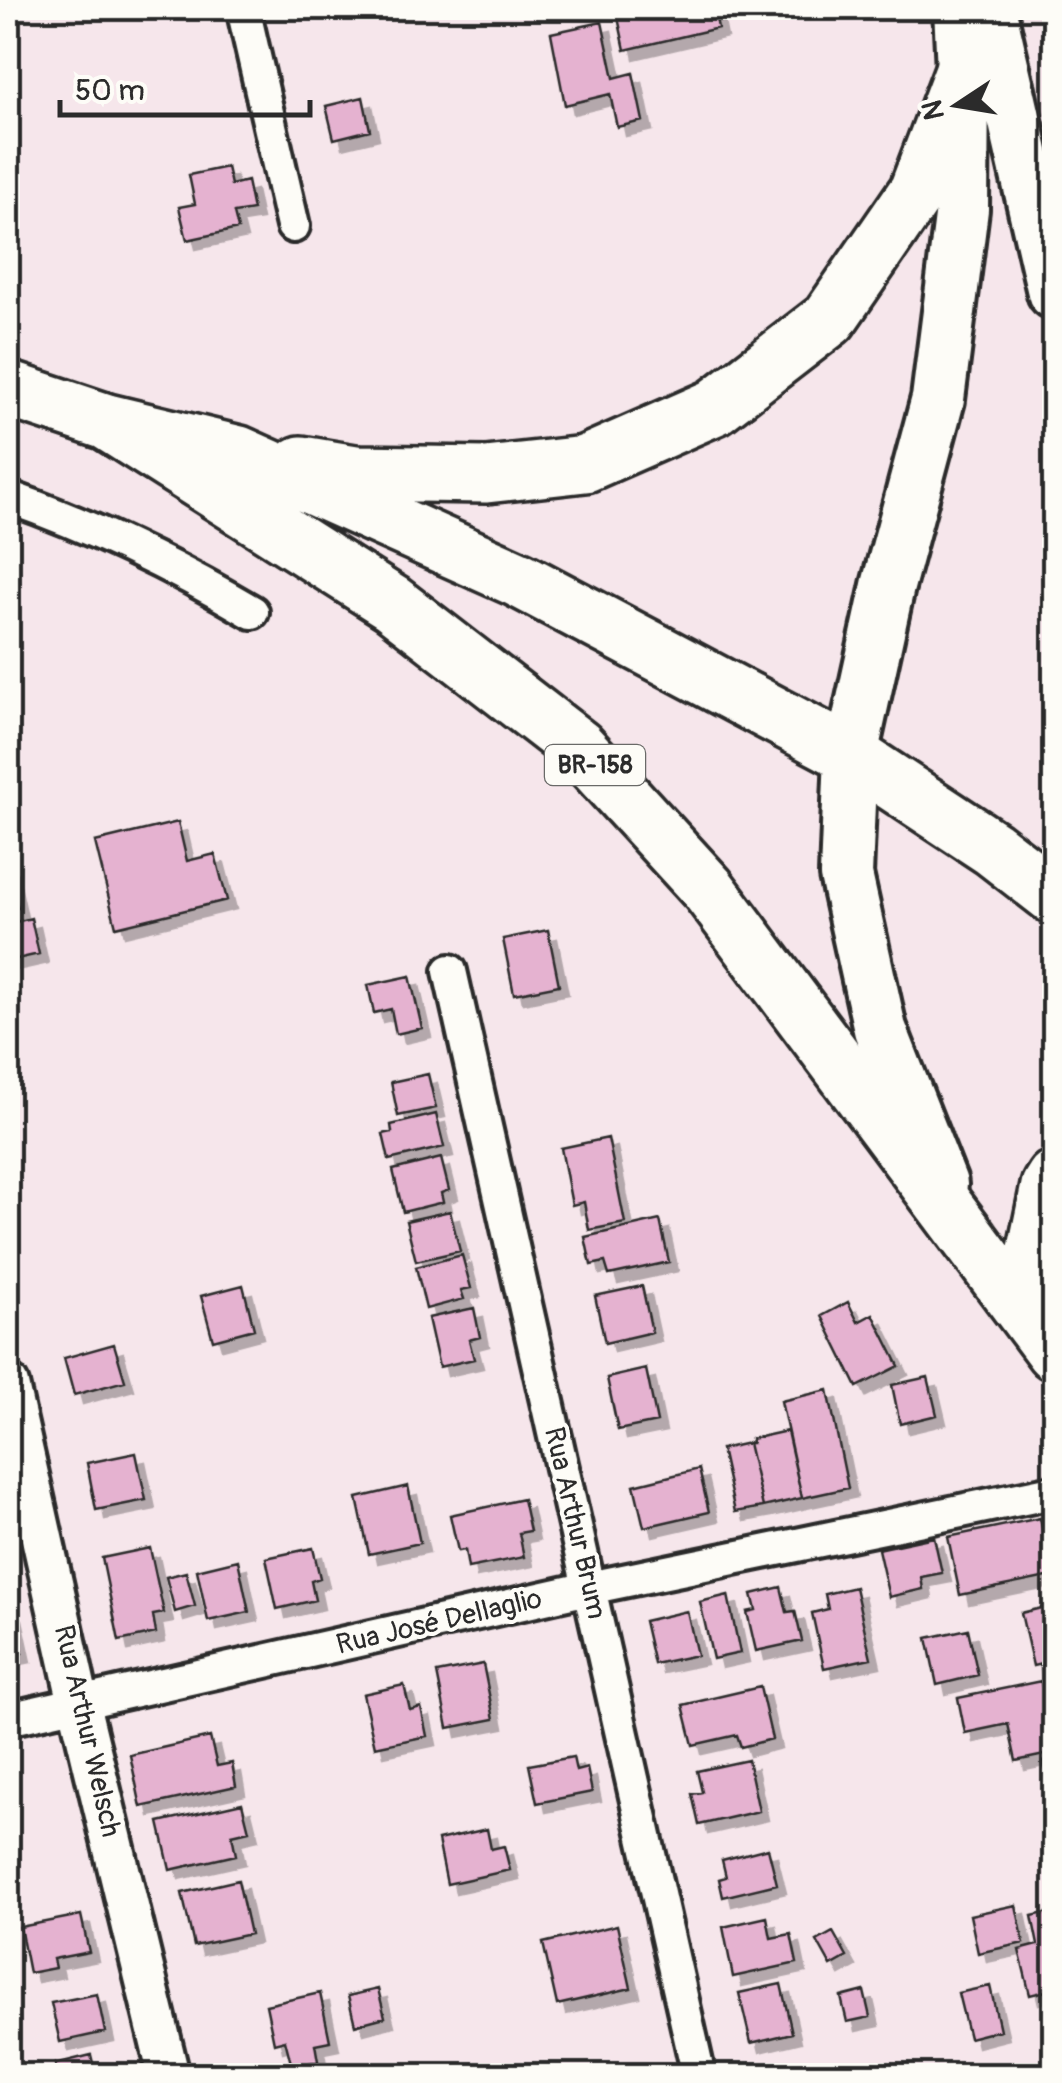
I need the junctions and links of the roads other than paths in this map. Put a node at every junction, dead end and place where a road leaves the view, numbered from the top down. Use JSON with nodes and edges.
{"nodes":[{"id":1,"x":244,"y":8,"type":"edge"},
{"id":2,"x":960,"y":8,"type":"edge"},
{"id":3,"x":989,"y":8,"type":"edge"},
{"id":4,"x":963,"y":70,"type":"junction"},
{"id":5,"x":293,"y":226,"type":"dead end"},
{"id":6,"x":1054,"y":292,"type":"edge"},
{"id":7,"x":8,"y":389,"type":"edge"},
{"id":8,"x":107,"y":422,"type":"junction"},
{"id":9,"x":239,"y":454,"type":"junction"},
{"id":10,"x":8,"y":498,"type":"edge"},
{"id":11,"x":252,"y":612,"type":"dead end"},
{"id":12,"x":851,"y":754,"type":"junction"},
{"id":13,"x":1054,"y":896,"type":"edge"},
{"id":14,"x":450,"y":970,"type":"dead end"},
{"id":15,"x":1054,"y":1178,"type":"edge"},
{"id":16,"x":965,"y":1233,"type":"junction"},
{"id":17,"x":1054,"y":1333,"type":"edge"},
{"id":18,"x":1054,"y":1352,"type":"edge"},
{"id":19,"x":8,"y":1385,"type":"edge"},
{"id":20,"x":1051,"y":1495,"type":"edge"},
{"id":21,"x":589,"y":1588,"type":"junction"},
{"id":22,"x":80,"y":1704,"type":"junction"},
{"id":23,"x":8,"y":1719,"type":"edge"},
{"id":24,"x":169,"y":2076,"type":"edge"},
{"id":25,"x":699,"y":2076,"type":"edge"}],
"edges":[{"from":1,"to":5,"type":"street"},
{"from":2,"to":4,"type":"main road"},
{"from":3,"to":6,"type":"main road"},
{"from":4,"to":9,"type":"highway"},
{"from":4,"to":12,"type":"main road"},
{"from":7,"to":8,"type":"highway","number":"BR-158"},
{"from":8,"to":9,"type":"highway","number":"BR-158"},
{"from":8,"to":16,"type":"highway","number":"BR-158"},
{"from":9,"to":12,"type":"highway","number":"BR-158"},
{"from":10,"to":11,"type":"street"},
{"from":12,"to":13,"type":"highway","number":"BR-158"},
{"from":12,"to":16,"type":"main road"},
{"from":14,"to":21,"type":"street","name":"Rua Arthur Brum"},
{"from":15,"to":17,"type":"highway"},
{"from":16,"to":18,"type":"highway","number":"BR-158"},
{"from":19,"to":22,"type":"street","name":"Rua Arthur Welsch"},
{"from":20,"to":21,"type":"street","name":"Rua José Dellaglio"},
{"from":21,"to":22,"type":"street","name":"Rua José Dellaglio"},
{"from":21,"to":25,"type":"street","name":"Rua Arthur Brum"},
{"from":22,"to":23,"type":"street","name":"Rua José Dellaglio"},
{"from":22,"to":24,"type":"street","name":"Rua Arthur Welsch"}]}
